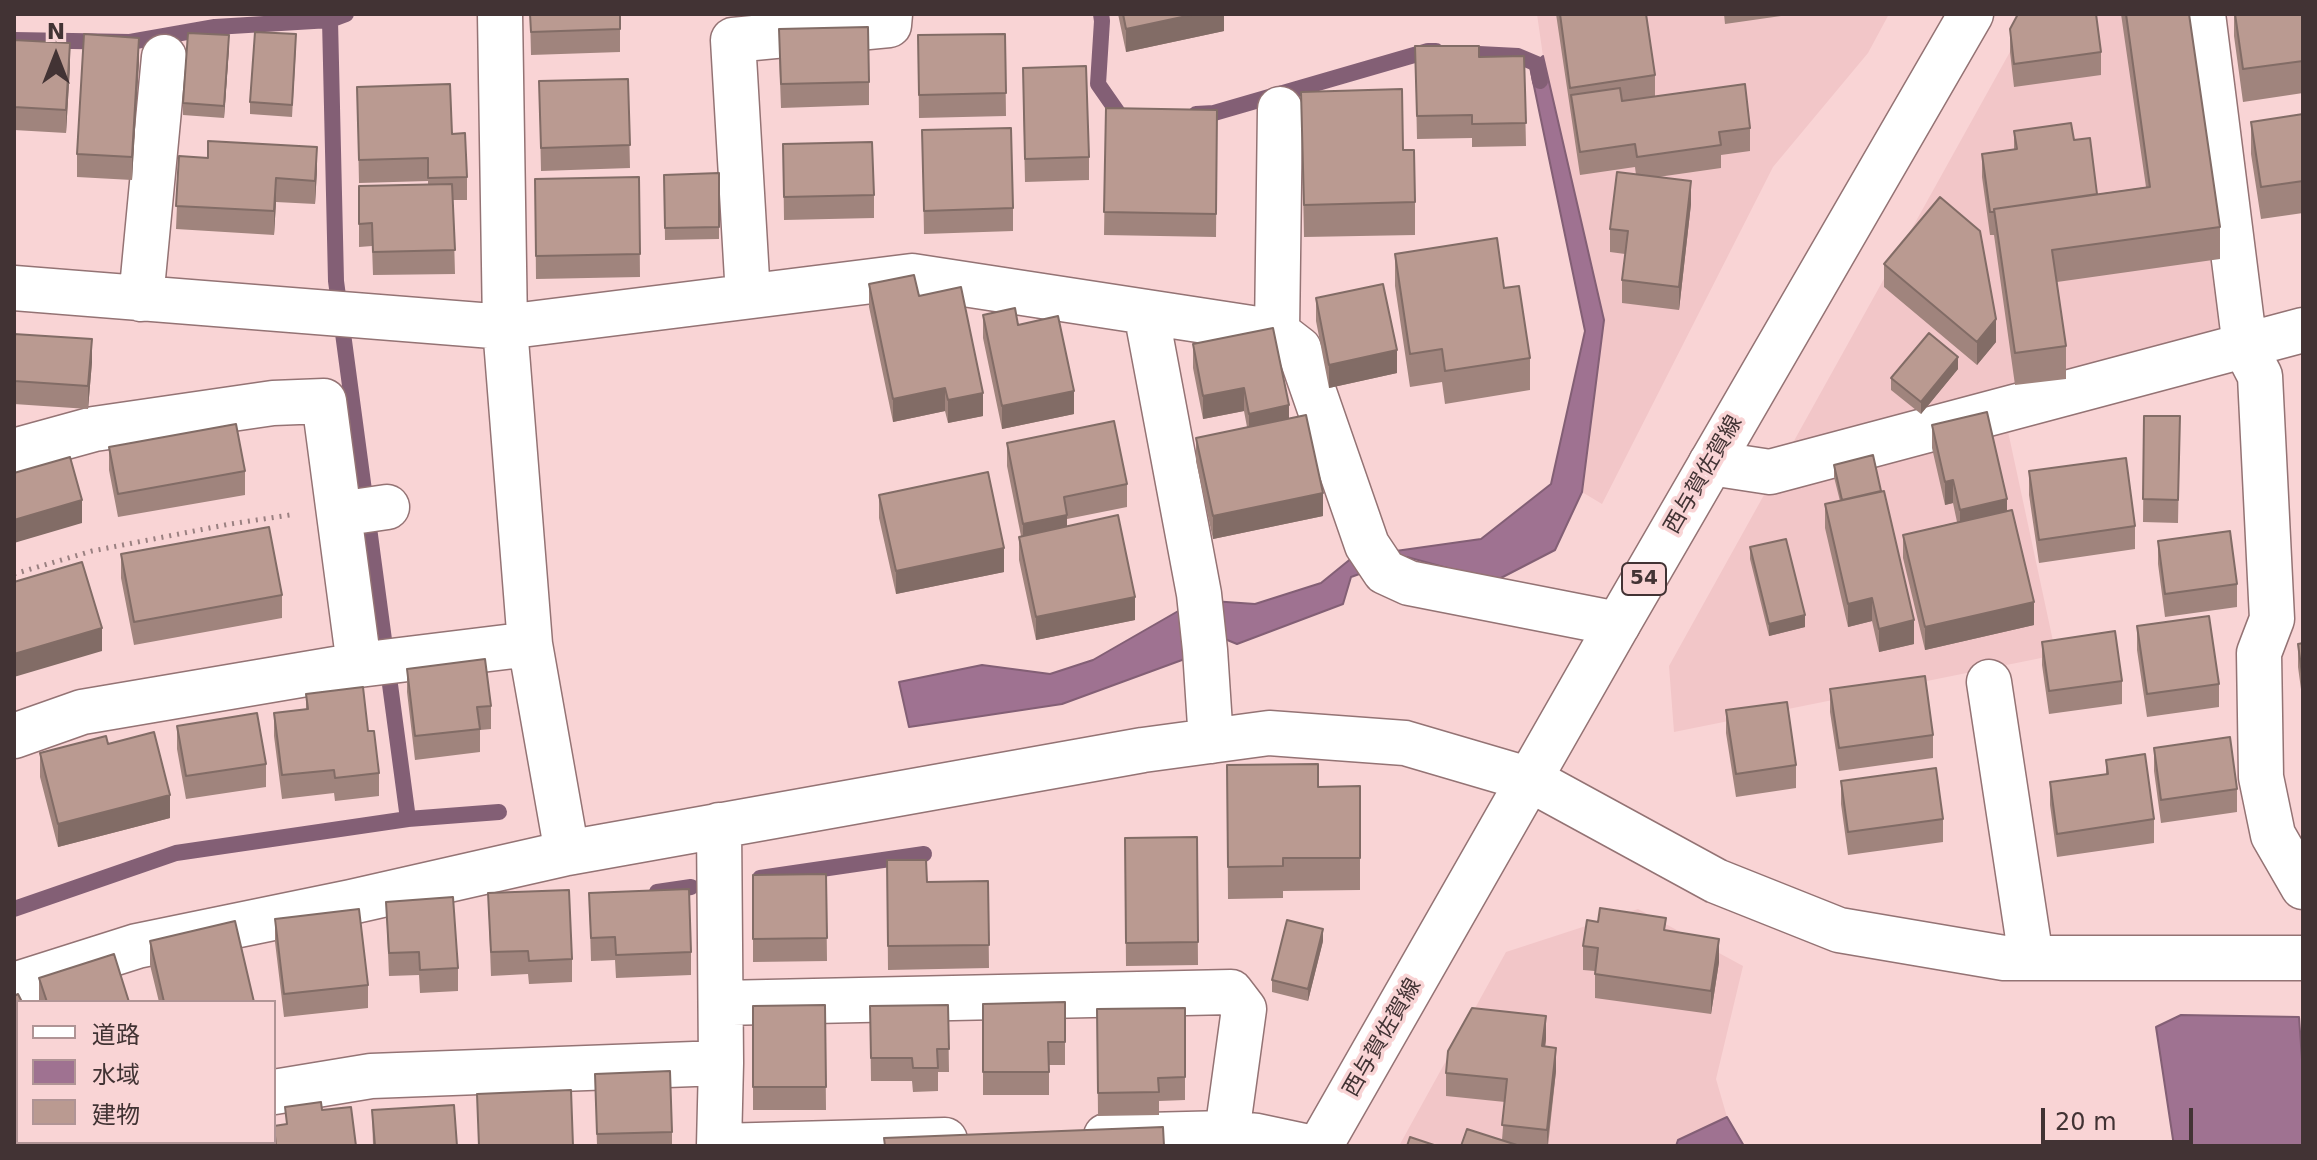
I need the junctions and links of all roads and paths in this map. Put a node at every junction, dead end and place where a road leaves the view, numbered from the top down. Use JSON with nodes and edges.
{"nodes":[{"id":1,"x":500,"y":14,"type":"edge"},
{"id":2,"x":890,"y":14,"type":"edge"},
{"id":3,"x":1971,"y":14,"type":"edge"},
{"id":4,"x":2203,"y":14,"type":"edge"},
{"id":5,"x":734,"y":27,"type":"edge"},
{"id":6,"x":164,"y":57,"type":"dead end"},
{"id":7,"x":1280,"y":109,"type":"dead end"},
{"id":8,"x":14,"y":288,"type":"edge"},
{"id":9,"x":748,"y":296,"type":"junction"},
{"id":10,"x":141,"y":299,"type":"junction"},
{"id":11,"x":1146,"y":312,"type":"junction"},
{"id":12,"x":505,"y":327,"type":"junction"},
{"id":13,"x":2303,"y":330,"type":"edge"},
{"id":14,"x":1277,"y":332,"type":"junction"},
{"id":15,"x":2245,"y":347,"type":"junction"},
{"id":16,"x":14,"y":451,"type":"edge"},
{"id":17,"x":1711,"y":463,"type":"junction"},
{"id":18,"x":387,"y":507,"type":"dead end"},
{"id":19,"x":322,"y":514,"type":"junction"},
{"id":20,"x":14,"y":574,"type":"edge"},
{"id":21,"x":2288,"y":617,"type":"edge"},
{"id":22,"x":1618,"y":624,"type":"junction"},
{"id":23,"x":530,"y":644,"type":"junction"},
{"id":24,"x":378,"y":662,"type":"junction"},
{"id":25,"x":1989,"y":682,"type":"dead end"},
{"id":26,"x":14,"y":736,"type":"edge"},
{"id":27,"x":1211,"y":741,"type":"junction"},
{"id":28,"x":1531,"y":780,"type":"junction"},
{"id":29,"x":719,"y":825,"type":"junction"},
{"id":30,"x":567,"y":853,"type":"junction"},
{"id":31,"x":2303,"y":887,"type":"edge"},
{"id":32,"x":2031,"y":958,"type":"junction"},
{"id":33,"x":2303,"y":958,"type":"edge"},
{"id":34,"x":14,"y":985,"type":"edge"},
{"id":35,"x":721,"y":1003,"type":"junction"},
{"id":36,"x":721,"y":1063,"type":"junction"},
{"id":37,"x":276,"y":1092,"type":"edge"},
{"id":38,"x":1227,"y":1133,"type":"junction"},
{"id":39,"x":1069,"y":1137,"type":"edge"},
{"id":40,"x":989,"y":1139,"type":"edge"},
{"id":41,"x":719,"y":1146,"type":"edge"},
{"id":42,"x":1304,"y":1146,"type":"edge"},
{"id":43,"x":1320,"y":1146,"type":"edge"}],
"edges":[{"from":1,"to":12,"type":"street"},
{"from":2,"to":5,"type":"street"},
{"from":3,"to":17,"type":"street","name":"西与賀佐賀線","number":"54"},
{"from":4,"to":15,"type":"street"},
{"from":5,"to":9,"type":"street"},
{"from":6,"to":10,"type":"street"},
{"from":7,"to":14,"type":"street"},
{"from":8,"to":10,"type":"street"},
{"from":9,"to":11,"type":"street"},
{"from":9,"to":12,"type":"street"},
{"from":10,"to":12,"type":"street"},
{"from":11,"to":14,"type":"street"},
{"from":11,"to":27,"type":"street"},
{"from":12,"to":23,"type":"street"},
{"from":13,"to":15,"type":"street"},
{"from":14,"to":22,"type":"street"},
{"from":15,"to":17,"type":"street"},
{"from":15,"to":21,"type":"street"},
{"from":16,"to":19,"type":"street"},
{"from":17,"to":22,"type":"street","name":"西与賀佐賀線","number":"54"},
{"from":18,"to":19,"type":"street"},
{"from":19,"to":20,"type":"path"},
{"from":19,"to":24,"type":"street"},
{"from":21,"to":31,"type":"street"},
{"from":22,"to":28,"type":"street","name":"西与賀佐賀線","number":"54"},
{"from":23,"to":24,"type":"street"},
{"from":23,"to":30,"type":"street"},
{"from":24,"to":26,"type":"street"},
{"from":25,"to":32,"type":"street"},
{"from":27,"to":28,"type":"street"},
{"from":27,"to":29,"type":"street"},
{"from":28,"to":32,"type":"street"},
{"from":28,"to":43,"type":"street","name":"西与賀佐賀線","number":"54"},
{"from":29,"to":30,"type":"street"},
{"from":29,"to":35,"type":"street"},
{"from":30,"to":34,"type":"street"},
{"from":32,"to":33,"type":"street"},
{"from":35,"to":36,"type":"street"},
{"from":35,"to":38,"type":"street"},
{"from":36,"to":37,"type":"street"},
{"from":36,"to":41,"type":"street"},
{"from":38,"to":39,"type":"street"},
{"from":38,"to":42,"type":"street"},
{"from":40,"to":41,"type":"street"}]}
